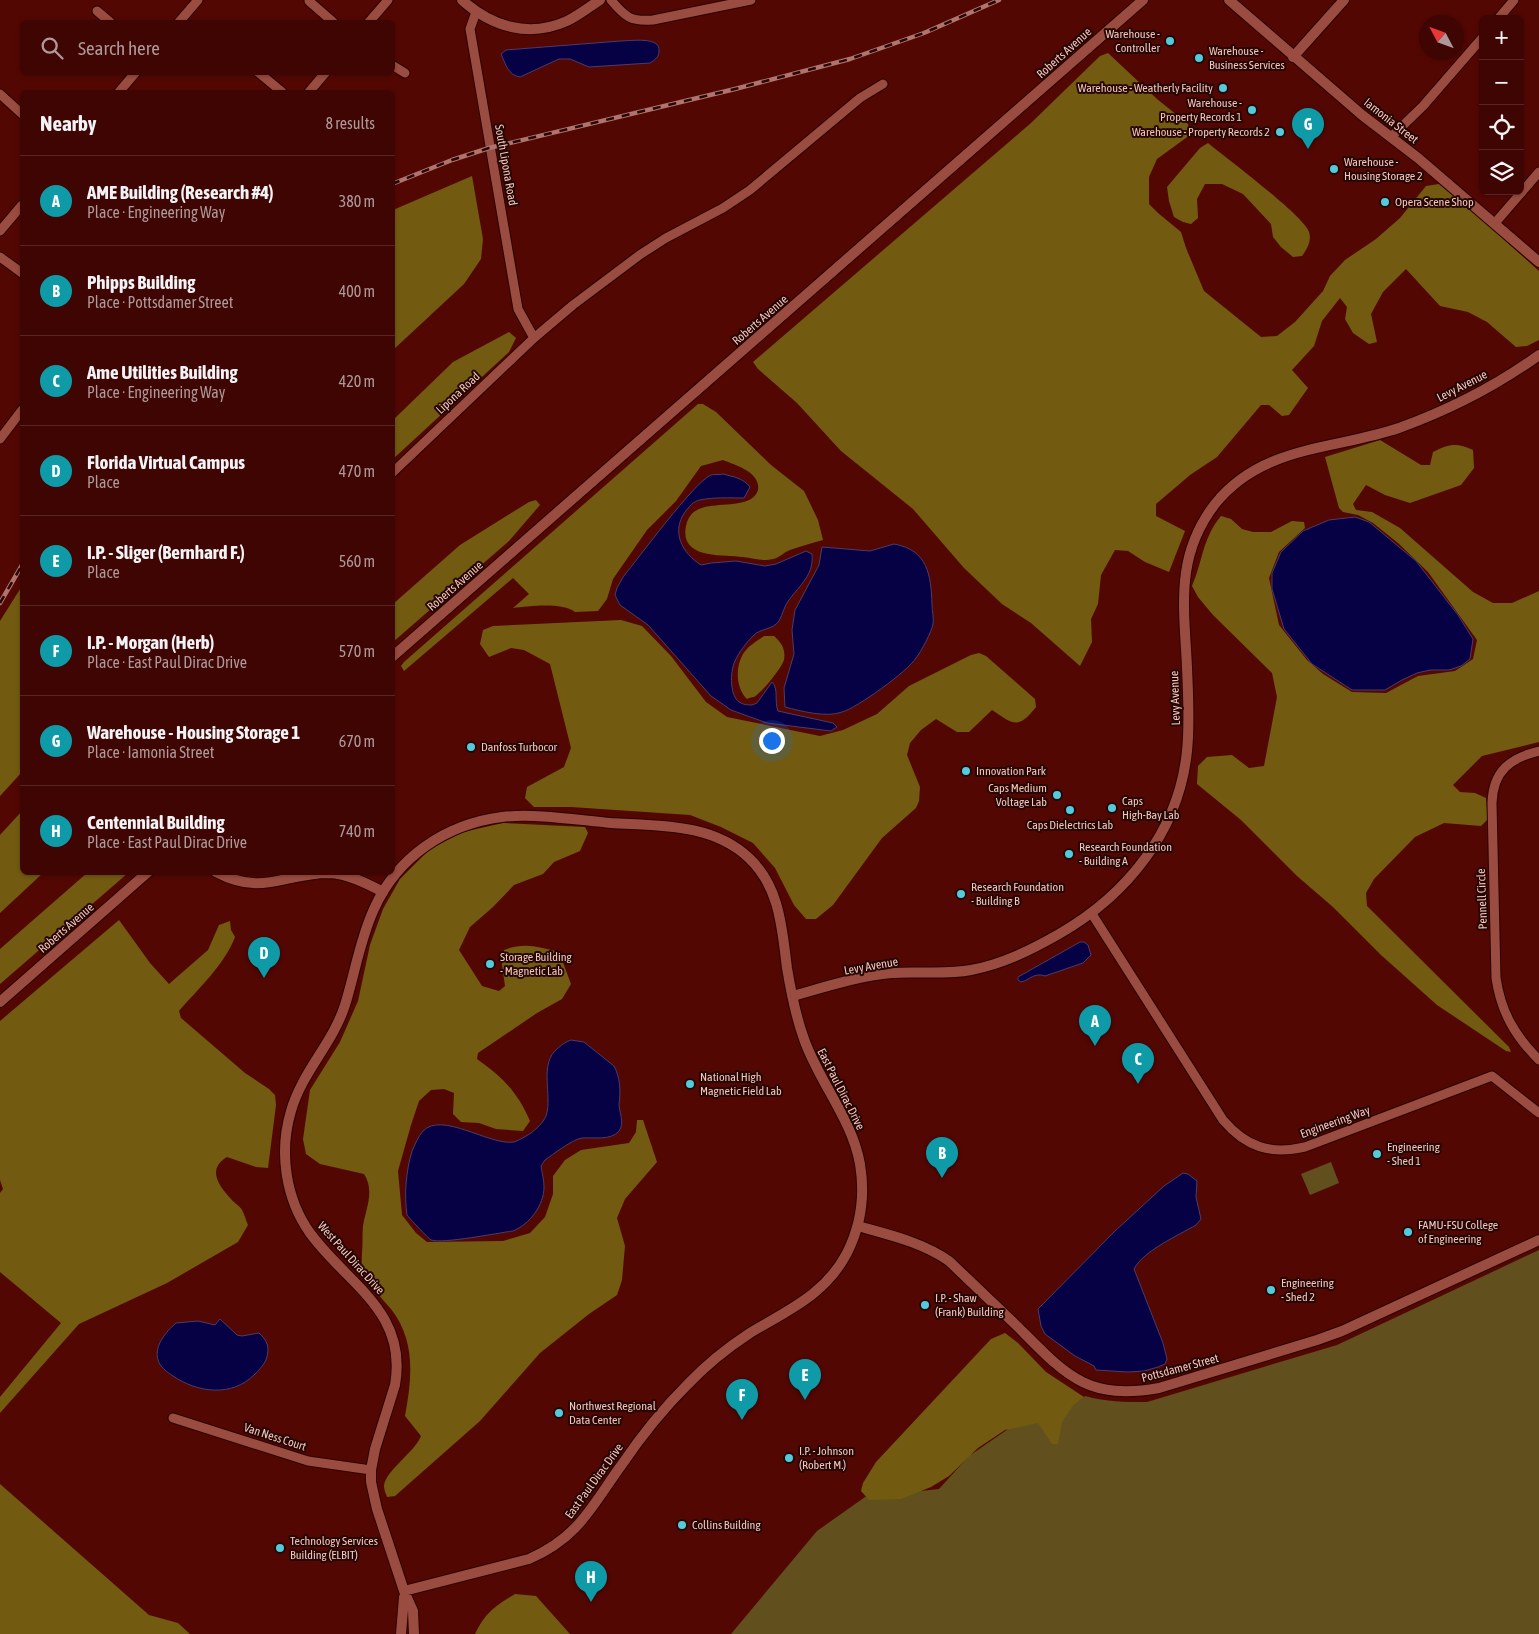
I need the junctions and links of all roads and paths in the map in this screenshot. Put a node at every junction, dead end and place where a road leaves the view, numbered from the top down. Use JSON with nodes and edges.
{"nodes":[{"id":1,"x":198,"y":0,"type":"edge"},
{"id":2,"x":388,"y":0,"type":"edge"},
{"id":3,"x":462,"y":0,"type":"edge"},
{"id":4,"x":600,"y":0,"type":"edge"},
{"id":5,"x":611,"y":0,"type":"edge"},
{"id":6,"x":751,"y":0,"type":"edge"},
{"id":7,"x":1143,"y":0,"type":"edge"},
{"id":8,"x":1229,"y":0,"type":"edge"},
{"id":9,"x":1344,"y":0,"type":"edge"},
{"id":10,"x":1514,"y":0,"type":"edge"},
{"id":11,"x":309,"y":1,"type":"dead end"},
{"id":12,"x":96,"y":12,"type":"dead end"},
{"id":13,"x":476,"y":12,"type":"junction"},
{"id":14,"x":1501,"y":15,"type":"edge"},
{"id":15,"x":107,"y":20,"type":"edge"},
{"id":16,"x":181,"y":20,"type":"edge"},
{"id":17,"x":331,"y":20,"type":"edge"},
{"id":18,"x":371,"y":20,"type":"edge"},
{"id":19,"x":1479,"y":42,"type":"edge"},
{"id":20,"x":1293,"y":57,"type":"junction"},
{"id":21,"x":395,"y":67,"type":"edge"},
{"id":22,"x":406,"y":73,"type":"dead end"},
{"id":23,"x":133,"y":75,"type":"edge"},
{"id":24,"x":262,"y":75,"type":"edge"},
{"id":25,"x":323,"y":75,"type":"edge"},
{"id":26,"x":883,"y":84,"type":"dead end"},
{"id":27,"x":121,"y":90,"type":"edge"},
{"id":28,"x":280,"y":90,"type":"edge"},
{"id":29,"x":311,"y":90,"type":"edge"},
{"id":30,"x":0,"y":94,"type":"edge"},
{"id":31,"x":20,"y":112,"type":"edge"},
{"id":32,"x":1391,"y":137,"type":"junction"},
{"id":33,"x":1539,"y":172,"type":"edge"},
{"id":34,"x":20,"y":207,"type":"edge"},
{"id":35,"x":1495,"y":223,"type":"junction"},
{"id":36,"x":0,"y":231,"type":"edge"},
{"id":37,"x":0,"y":257,"type":"edge"},
{"id":38,"x":1539,"y":262,"type":"edge"},
{"id":39,"x":20,"y":272,"type":"edge"},
{"id":40,"x":534,"y":338,"type":"junction"},
{"id":41,"x":1539,"y":355,"type":"edge"},
{"id":42,"x":20,"y":413,"type":"edge"},
{"id":43,"x":0,"y":439,"type":"edge"},
{"id":44,"x":395,"y":470,"type":"edge"},
{"id":45,"x":395,"y":654,"type":"edge"},
{"id":46,"x":1539,"y":751,"type":"edge"},
{"id":47,"x":145,"y":875,"type":"edge"},
{"id":48,"x":223,"y":875,"type":"edge"},
{"id":49,"x":313,"y":875,"type":"edge"},
{"id":50,"x":341,"y":875,"type":"edge"},
{"id":51,"x":383,"y":892,"type":"junction"},
{"id":52,"x":1092,"y":914,"type":"junction"},
{"id":53,"x":792,"y":996,"type":"junction"},
{"id":54,"x":0,"y":1002,"type":"edge"},
{"id":55,"x":1539,"y":1060,"type":"edge"},
{"id":56,"x":1539,"y":1113,"type":"edge"},
{"id":57,"x":858,"y":1226,"type":"junction"},
{"id":58,"x":1539,"y":1240,"type":"edge"},
{"id":59,"x":173,"y":1418,"type":"dead end"},
{"id":60,"x":371,"y":1470,"type":"junction"},
{"id":61,"x":404,"y":1591,"type":"junction"},
{"id":62,"x":401,"y":1634,"type":"edge"},
{"id":63,"x":414,"y":1634,"type":"edge"}],
"edges":[{"from":1,"to":16,"type":"street"},
{"from":2,"to":18,"type":"street"},
{"from":3,"to":13,"type":"street"},
{"from":4,"to":13,"type":"street"},
{"from":5,"to":6,"type":"street"},
{"from":7,"to":45,"type":"street","name":"Roberts Avenue"},
{"from":8,"to":20,"type":"street","name":"Iamonia Street"},
{"from":9,"to":20,"type":"street"},
{"from":10,"to":14,"type":"street"},
{"from":11,"to":17,"type":"street"},
{"from":12,"to":15,"type":"street"},
{"from":13,"to":40,"type":"street","name":"South Lipona Road"},
{"from":19,"to":32,"type":"street"},
{"from":20,"to":32,"type":"street","name":"Iamonia Street"},
{"from":21,"to":22,"type":"street"},
{"from":23,"to":27,"type":"street"},
{"from":24,"to":28,"type":"street"},
{"from":25,"to":29,"type":"street"},
{"from":26,"to":40,"type":"street","name":"Lipona Road"},
{"from":30,"to":31,"type":"street"},
{"from":32,"to":35,"type":"street","name":"Iamonia Street"},
{"from":33,"to":35,"type":"street"},
{"from":34,"to":36,"type":"street"},
{"from":35,"to":38,"type":"street","name":"Iamonia Street"},
{"from":37,"to":39,"type":"street"},
{"from":40,"to":44,"type":"street","name":"Lipona Road"},
{"from":41,"to":52,"type":"street","name":"Levy Avenue"},
{"from":42,"to":43,"type":"street"},
{"from":46,"to":55,"type":"street","name":"Pennell Circle"},
{"from":47,"to":54,"type":"street","name":"Roberts Avenue"},
{"from":48,"to":49,"type":"street"},
{"from":50,"to":51,"type":"street"},
{"from":51,"to":53,"type":"street","name":"East Paul Dirac Drive"},
{"from":51,"to":60,"type":"street","name":"West Paul Dirac Drive"},
{"from":52,"to":53,"type":"street","name":"Levy Avenue"},
{"from":52,"to":56,"type":"street","name":"Engineering Way"},
{"from":53,"to":57,"type":"street","name":"East Paul Dirac Drive"},
{"from":57,"to":58,"type":"street","name":"Pottsdamer Street"},
{"from":57,"to":61,"type":"street","name":"East Paul Dirac Drive"},
{"from":59,"to":60,"type":"street","name":"Van Ness Court"},
{"from":60,"to":61,"type":"street","name":"West Paul Dirac Drive"},
{"from":61,"to":62,"type":"street"},
{"from":61,"to":63,"type":"street","name":"West Paul Dirac Drive"}]}
